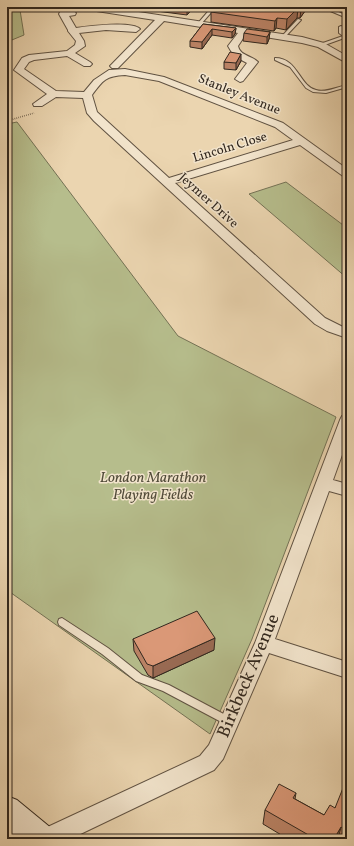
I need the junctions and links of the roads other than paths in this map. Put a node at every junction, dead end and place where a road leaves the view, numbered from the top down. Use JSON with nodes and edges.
{"nodes":[{"id":1,"x":90,"y":7,"type":"edge"},
{"id":2,"x":214,"y":7,"type":"edge"},
{"id":3,"x":112,"y":8,"type":"edge"},
{"id":4,"x":329,"y":9,"type":"dead end"},
{"id":5,"x":72,"y":13,"type":"dead end"},
{"id":6,"x":347,"y":17,"type":"edge"},
{"id":7,"x":162,"y":18,"type":"junction"},
{"id":8,"x":299,"y":20,"type":"dead end"},
{"id":9,"x":200,"y":23,"type":"junction"},
{"id":10,"x":341,"y":27,"type":"dead end"},
{"id":11,"x":136,"y":29,"type":"dead end"},
{"id":12,"x":244,"y":30,"type":"junction"},
{"id":13,"x":72,"y":31,"type":"junction"},
{"id":14,"x":284,"y":36,"type":"junction"},
{"id":15,"x":346,"y":36,"type":"edge"},
{"id":16,"x":321,"y":45,"type":"junction"},
{"id":17,"x":69,"y":53,"type":"junction"},
{"id":18,"x":277,"y":59,"type":"dead end"},
{"id":19,"x":347,"y":60,"type":"edge"},
{"id":20,"x":87,"y":64,"type":"dead end"},
{"id":21,"x":112,"y":70,"type":"junction"},
{"id":22,"x":240,"y":79,"type":"dead end"},
{"id":23,"x":347,"y":86,"type":"edge"},
{"id":24,"x":54,"y":94,"type":"junction"},
{"id":25,"x":87,"y":95,"type":"junction"},
{"id":26,"x":38,"y":104,"type":"dead end"},
{"id":27,"x":302,"y":141,"type":"junction"},
{"id":28,"x":347,"y":174,"type":"edge"},
{"id":29,"x":167,"y":182,"type":"junction"},
{"id":30,"x":347,"y":334,"type":"edge"},
{"id":31,"x":347,"y":420,"type":"edge"},
{"id":32,"x":323,"y":483,"type":"junction"},
{"id":33,"x":347,"y":490,"type":"edge"},
{"id":34,"x":62,"y":622,"type":"dead end"},
{"id":35,"x":264,"y":643,"type":"junction"},
{"id":36,"x":347,"y":670,"type":"edge"},
{"id":37,"x":230,"y":722,"type":"junction"},
{"id":38,"x":7,"y":810,"type":"edge"},
{"id":39,"x":40,"y":839,"type":"edge"},
{"id":40,"x":47,"y":839,"type":"edge"}],
"edges":[{"from":1,"to":3,"type":"street"},
{"from":2,"to":9,"type":"lane"},
{"from":3,"to":7,"type":"street"},
{"from":4,"to":6,"type":"lane"},
{"from":5,"to":13,"type":"street"},
{"from":7,"to":9,"type":"street"},
{"from":7,"to":21,"type":"street"},
{"from":8,"to":14,"type":"lane"},
{"from":9,"to":12,"type":"street"},
{"from":10,"to":15,"type":"lane"},
{"from":11,"to":13,"type":"street"},
{"from":12,"to":14,"type":"street"},
{"from":12,"to":22,"type":"street"},
{"from":13,"to":17,"type":"street"},
{"from":14,"to":16,"type":"street"},
{"from":15,"to":16,"type":"lane"},
{"from":16,"to":19,"type":"street"},
{"from":17,"to":20,"type":"street"},
{"from":17,"to":24,"type":"street"},
{"from":18,"to":23,"type":"lane"},
{"from":21,"to":25,"type":"street"},
{"from":21,"to":27,"type":"street","name":"Stanley Avenue"},
{"from":24,"to":25,"type":"street"},
{"from":24,"to":26,"type":"street"},
{"from":25,"to":29,"type":"street","name":"Jeymer Drive"},
{"from":27,"to":28,"type":"street","name":"Stanley Avenue"},
{"from":27,"to":29,"type":"street","name":"Lincoln Close"},
{"from":29,"to":30,"type":"street","name":"Jeymer Drive"},
{"from":31,"to":32,"type":"street","name":"Birkbeck Avenue"},
{"from":32,"to":33,"type":"street"},
{"from":32,"to":35,"type":"street","name":"Birkbeck Avenue"},
{"from":34,"to":37,"type":"lane"},
{"from":35,"to":36,"type":"street"},
{"from":35,"to":37,"type":"street","name":"Birkbeck Avenue"},
{"from":37,"to":40,"type":"street","name":"Birkbeck Avenue"},
{"from":38,"to":39,"type":"street"}]}
